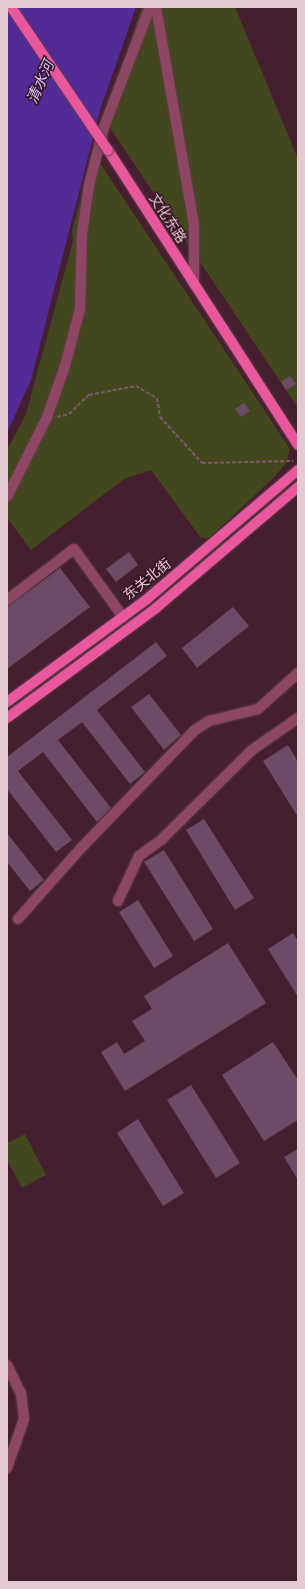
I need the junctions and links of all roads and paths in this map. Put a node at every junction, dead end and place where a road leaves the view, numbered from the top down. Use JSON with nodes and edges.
{"nodes":[{"id":1,"x":11,"y":7,"type":"edge"},
{"id":2,"x":150,"y":7,"type":"edge"},
{"id":3,"x":156,"y":7,"type":"edge"},
{"id":4,"x":194,"y":284,"type":"junction"},
{"id":5,"x":47,"y":417,"type":"junction"},
{"id":6,"x":298,"y":445,"type":"edge"},
{"id":7,"x":298,"y":461,"type":"edge"},
{"id":8,"x":298,"y":470,"type":"edge"},
{"id":9,"x":298,"y":487,"type":"edge"},
{"id":10,"x":7,"y":497,"type":"edge"},
{"id":11,"x":7,"y":600,"type":"edge"},
{"id":12,"x":123,"y":617,"type":"junction"},
{"id":13,"x":298,"y":672,"type":"edge"},
{"id":14,"x":7,"y":702,"type":"edge"},
{"id":15,"x":7,"y":718,"type":"edge"},
{"id":16,"x":298,"y":718,"type":"edge"},
{"id":17,"x":118,"y":901,"type":"dead end"},
{"id":18,"x":18,"y":919,"type":"dead end"},
{"id":19,"x":7,"y":1365,"type":"edge"},
{"id":20,"x":7,"y":1468,"type":"edge"}],
"edges":[{"from":1,"to":4,"type":"main road","name":"文化东路","bridge":true},
{"from":2,"to":5,"type":"street"},
{"from":3,"to":4,"type":"street"},
{"from":4,"to":6,"type":"main road","name":"文化东路"},
{"from":5,"to":7,"type":"path"},
{"from":5,"to":10,"type":"street"},
{"from":8,"to":12,"type":"main road","name":"东关北街"},
{"from":9,"to":15,"type":"main road","name":"东关北街"},
{"from":11,"to":12,"type":"street"},
{"from":12,"to":14,"type":"main road","name":"东关北街"},
{"from":13,"to":18,"type":"street"},
{"from":16,"to":17,"type":"street"},
{"from":19,"to":20,"type":"street"}]}
